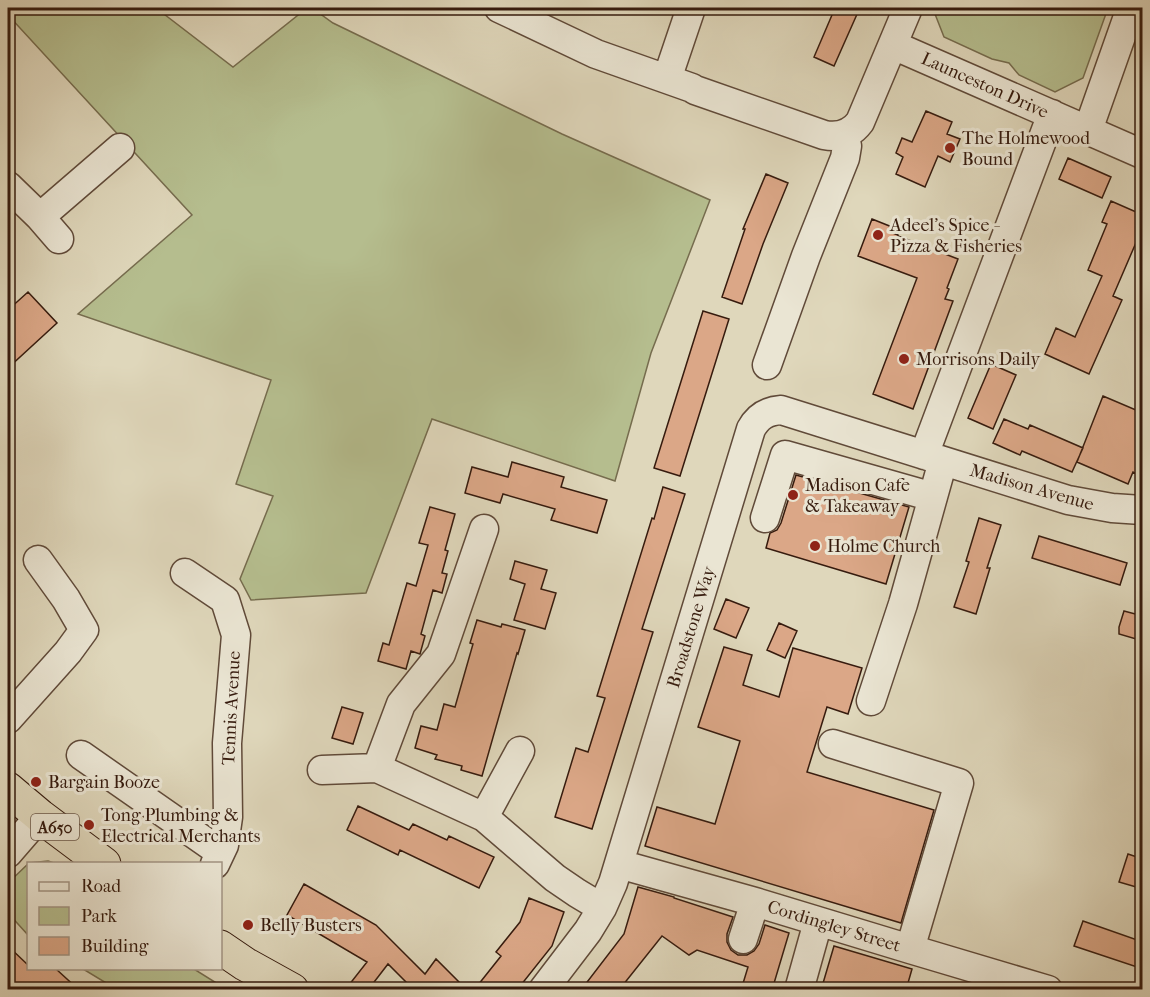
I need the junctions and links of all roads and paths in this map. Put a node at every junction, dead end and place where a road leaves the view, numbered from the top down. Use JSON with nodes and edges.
{"nodes":[{"id":1,"x":498,"y":8,"type":"edge"},
{"id":2,"x":691,"y":8,"type":"edge"},
{"id":3,"x":908,"y":8,"type":"edge"},
{"id":4,"x":1131,"y":8,"type":"edge"},
{"id":5,"x":893,"y":45,"type":"junction"},
{"id":6,"x":685,"y":86,"type":"junction"},
{"id":7,"x":1053,"y":114,"type":"junction"},
{"id":8,"x":1088,"y":130,"type":"junction"},
{"id":9,"x":844,"y":135,"type":"junction"},
{"id":10,"x":120,"y":148,"type":"dead end"},
{"id":11,"x":1143,"y":154,"type":"edge"},
{"id":12,"x":8,"y":186,"type":"edge"},
{"id":13,"x":39,"y":217,"type":"junction"},
{"id":14,"x":59,"y":240,"type":"dead end"},
{"id":15,"x":767,"y":365,"type":"dead end"},
{"id":16,"x":933,"y":458,"type":"junction"},
{"id":17,"x":933,"y":497,"type":"junction"},
{"id":18,"x":1143,"y":510,"type":"edge"},
{"id":19,"x":765,"y":518,"type":"dead end"},
{"id":20,"x":484,"y":529,"type":"dead end"},
{"id":21,"x":38,"y":560,"type":"dead end"},
{"id":22,"x":185,"y":573,"type":"dead end"},
{"id":23,"x":871,"y":701,"type":"dead end"},
{"id":24,"x":8,"y":718,"type":"edge"},
{"id":25,"x":833,"y":744,"type":"dead end"},
{"id":26,"x":520,"y":751,"type":"dead end"},
{"id":27,"x":81,"y":755,"type":"dead end"},
{"id":28,"x":377,"y":768,"type":"junction"},
{"id":29,"x":322,"y":770,"type":"dead end"},
{"id":30,"x":8,"y":789,"type":"edge"},
{"id":31,"x":40,"y":816,"type":"junction"},
{"id":32,"x":484,"y":817,"type":"junction"},
{"id":33,"x":8,"y":853,"type":"edge"},
{"id":34,"x":218,"y":858,"type":"edge"},
{"id":35,"x":101,"y":862,"type":"edge"},
{"id":36,"x":619,"y":864,"type":"junction"},
{"id":37,"x":755,"y":902,"type":"junction"},
{"id":38,"x":602,"y":908,"type":"junction"},
{"id":39,"x":818,"y":922,"type":"junction"},
{"id":40,"x":743,"y":939,"type":"dead end"},
{"id":41,"x":222,"y":948,"type":"edge"},
{"id":42,"x":910,"y":950,"type":"junction"},
{"id":43,"x":1016,"y":985,"type":"edge"},
{"id":44,"x":292,"y":990,"type":"edge"},
{"id":45,"x":543,"y":990,"type":"edge"},
{"id":46,"x":799,"y":990,"type":"edge"},
{"id":47,"x":1048,"y":990,"type":"edge"}],
"edges":[{"from":1,"to":6,"type":"street"},
{"from":2,"to":6,"type":"street"},
{"from":3,"to":5,"type":"street"},
{"from":4,"to":8,"type":"street"},
{"from":5,"to":7,"type":"street","name":"Launceston Drive"},
{"from":5,"to":9,"type":"street"},
{"from":6,"to":9,"type":"street"},
{"from":7,"to":8,"type":"street","name":"Launceston Drive"},
{"from":7,"to":16,"type":"street"},
{"from":8,"to":11,"type":"street","name":"Launceston Drive"},
{"from":9,"to":15,"type":"street"},
{"from":10,"to":13,"type":"street"},
{"from":12,"to":13,"type":"street"},
{"from":13,"to":14,"type":"street"},
{"from":16,"to":17,"type":"street"},
{"from":16,"to":18,"type":"street","name":"Madison Avenue"},
{"from":16,"to":36,"type":"street","name":"Broadstone Way"},
{"from":17,"to":19,"type":"street"},
{"from":17,"to":23,"type":"street"},
{"from":20,"to":28,"type":"street"},
{"from":21,"to":24,"type":"street"},
{"from":22,"to":34,"type":"street","name":"Tennis Avenue"},
{"from":25,"to":42,"type":"street"},
{"from":26,"to":32,"type":"street"},
{"from":27,"to":34,"type":"street"},
{"from":28,"to":29,"type":"street"},
{"from":28,"to":32,"type":"street"},
{"from":30,"to":31,"type":"highway","number":"A650"},
{"from":31,"to":33,"type":"street"},
{"from":31,"to":35,"type":"highway","number":"A650"},
{"from":32,"to":38,"type":"street"},
{"from":36,"to":37,"type":"street","name":"Cordingley Street"},
{"from":36,"to":38,"type":"street","name":"Broadstone Way"},
{"from":37,"to":39,"type":"street","name":"Cordingley Street"},
{"from":37,"to":40,"type":"street"},
{"from":38,"to":45,"type":"street","name":"Broadstone Way"},
{"from":39,"to":42,"type":"street","name":"Cordingley Street"},
{"from":39,"to":46,"type":"street"},
{"from":41,"to":44,"type":"highway"},
{"from":42,"to":43,"type":"street","name":"Cordingley Street"},
{"from":43,"to":47,"type":"street","name":"Cordingley Street"}]}
